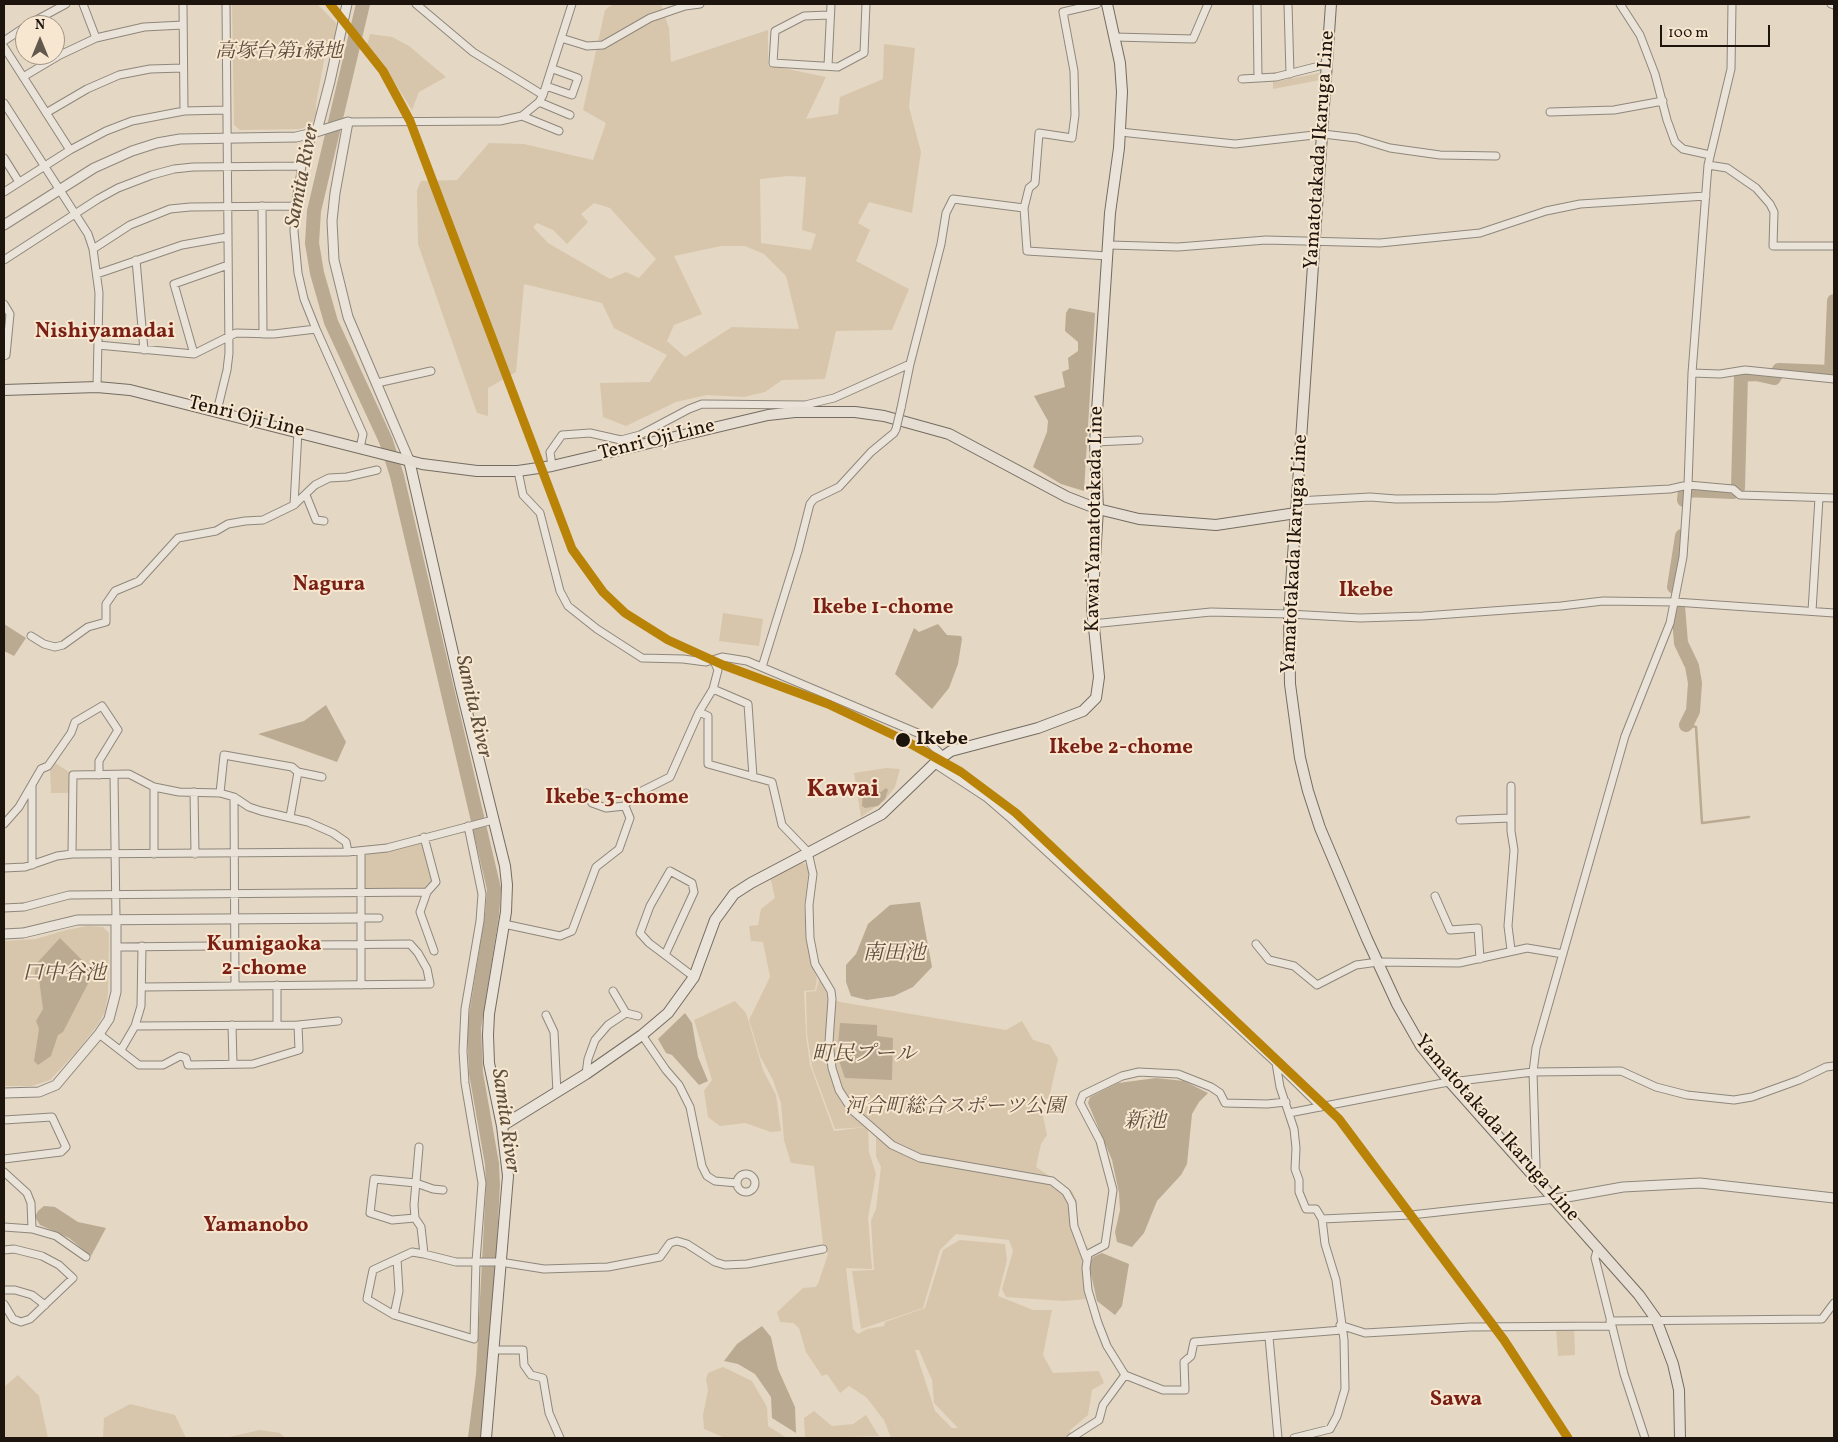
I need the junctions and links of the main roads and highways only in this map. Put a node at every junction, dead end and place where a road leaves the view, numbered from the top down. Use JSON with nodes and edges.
{"nodes":[{"id":1,"x":1107,"y":4,"type":"edge"},
{"id":2,"x":1331,"y":4,"type":"edge"},
{"id":3,"x":4,"y":390,"type":"edge"},
{"id":4,"x":405,"y":460,"type":"junction"},
{"id":5,"x":1098,"y":509,"type":"junction"},
{"id":6,"x":1296,"y":513,"type":"junction"},
{"id":7,"x":502,"y":1126,"type":"junction"},
{"id":8,"x":486,"y":1438,"type":"edge"},
{"id":9,"x":1680,"y":1438,"type":"edge"}],
"edges":[{"from":1,"to":5,"type":"main road","name":"Kawai Yamatotakada Line"},
{"from":2,"to":6,"type":"main road","name":"Yamatotakada Ikaruga Line"},
{"from":3,"to":4,"type":"main road","name":"Tenri Oji Line"},
{"from":4,"to":5,"type":"main road","name":"Tenri Oji Line"},
{"from":4,"to":7,"type":"main road"},
{"from":5,"to":6,"type":"main road","name":"Tenri Oji Line"},
{"from":5,"to":7,"type":"main road","name":"Kawai Yamatotakada Line"},
{"from":6,"to":9,"type":"main road","name":"Yamatotakada Ikaruga Line"},
{"from":7,"to":8,"type":"main road"}]}
